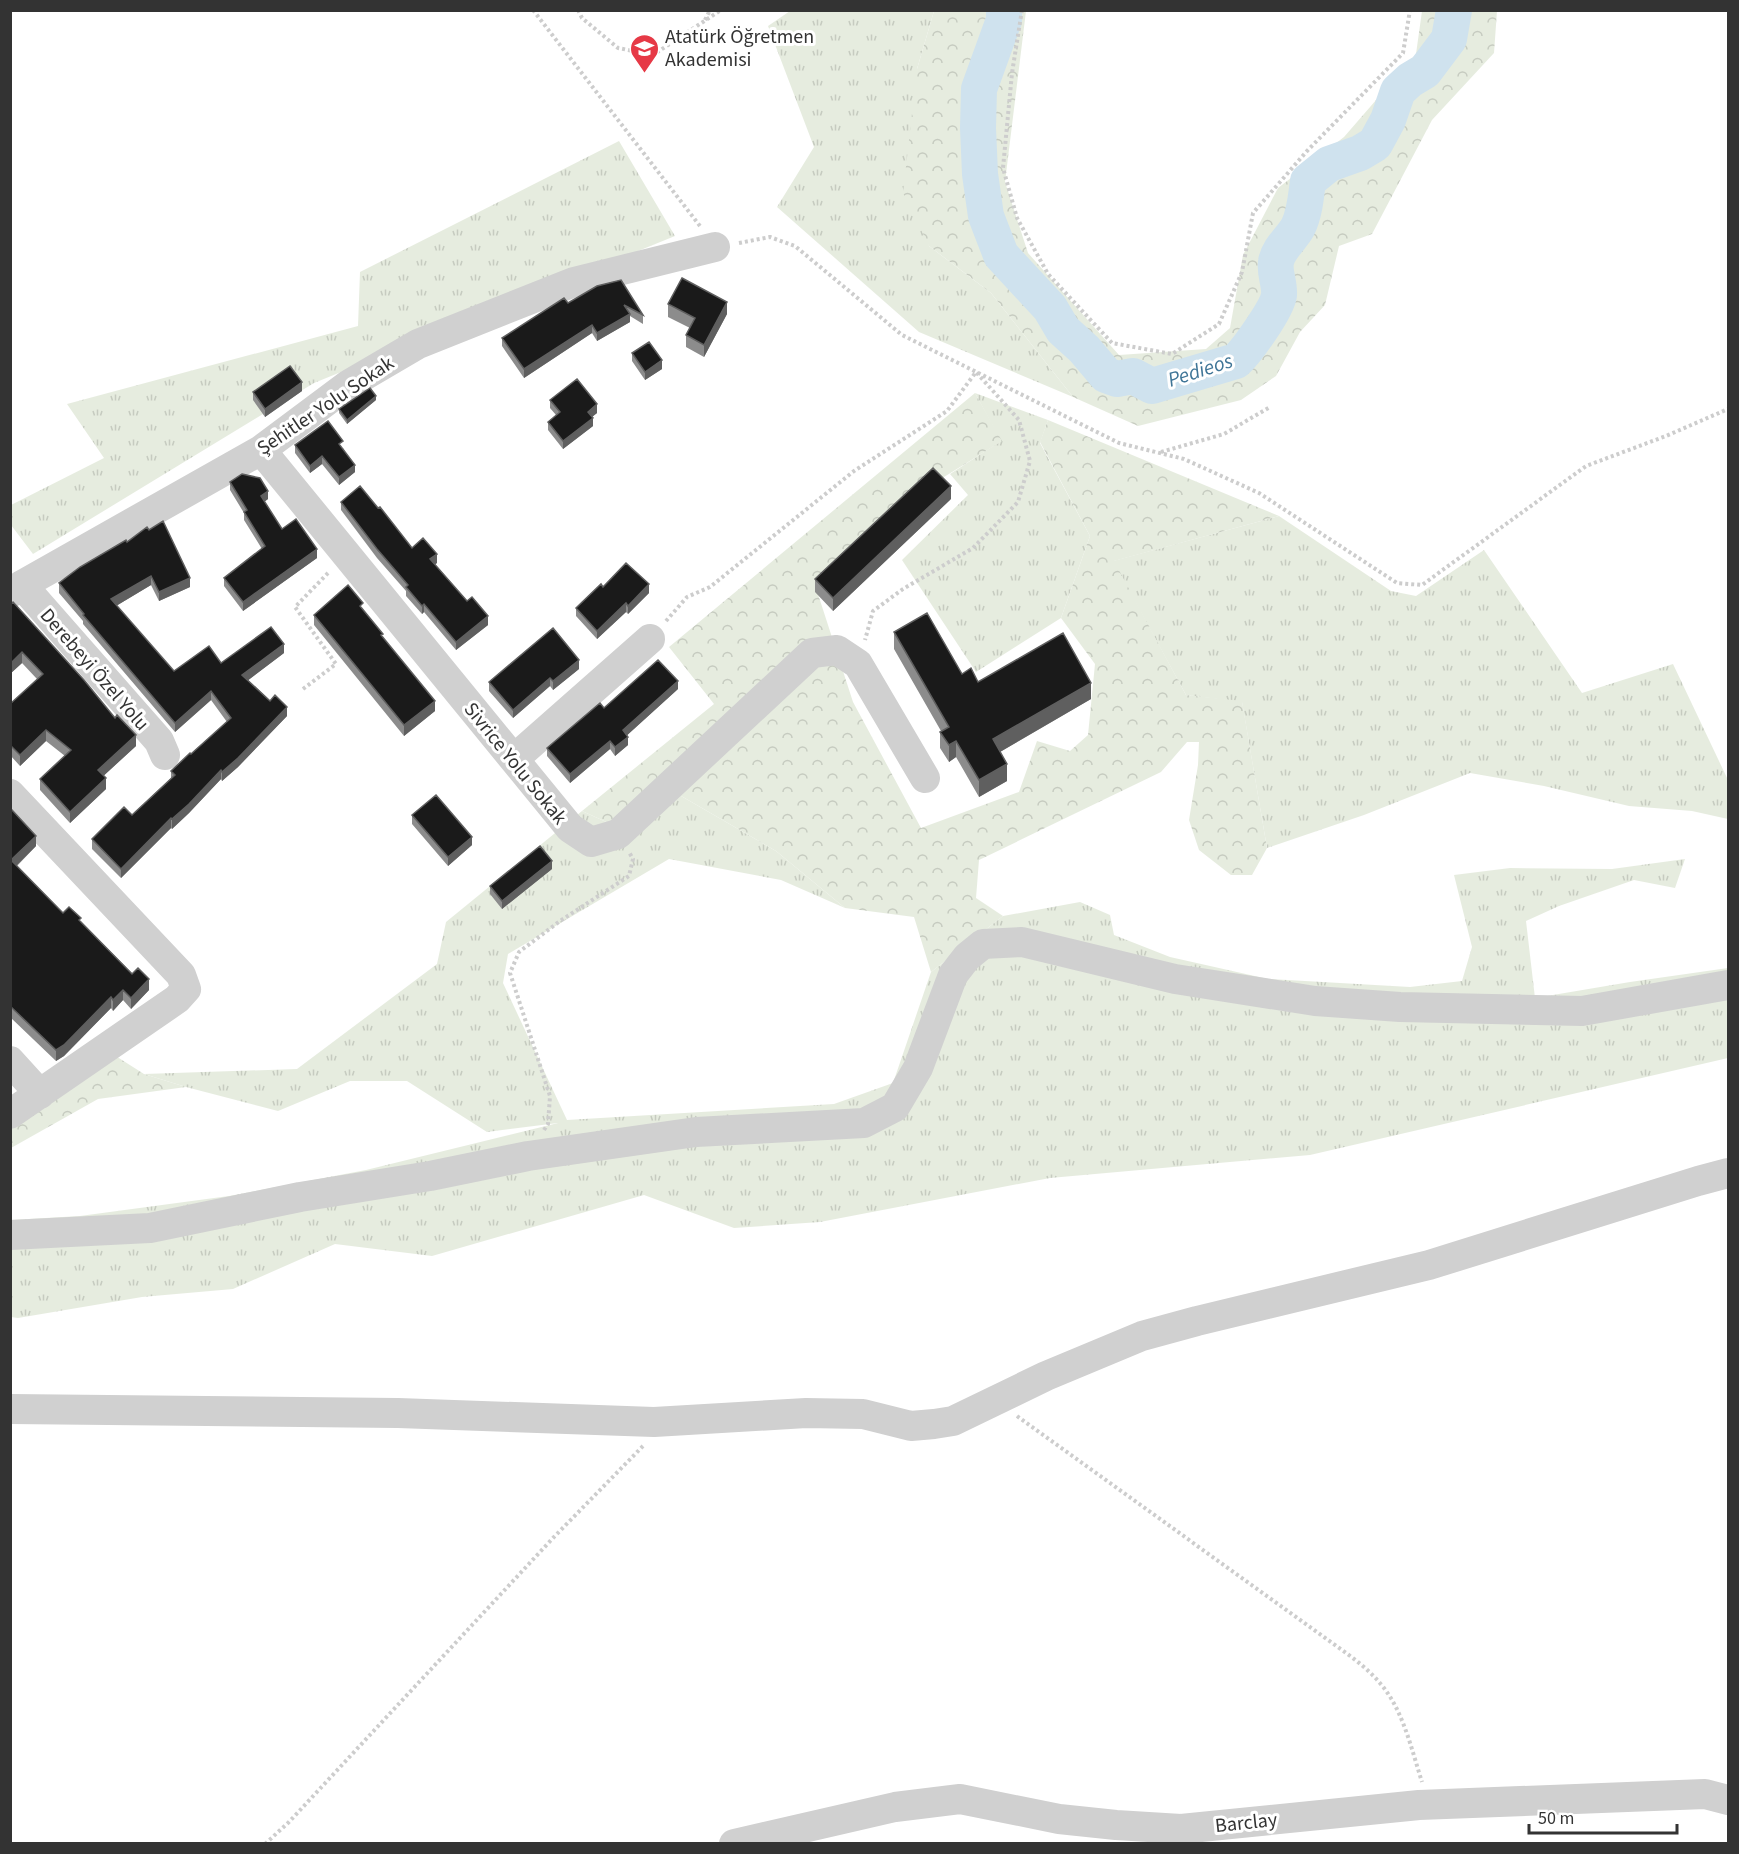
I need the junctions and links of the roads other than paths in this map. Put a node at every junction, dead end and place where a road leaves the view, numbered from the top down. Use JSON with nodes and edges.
{"nodes":[{"id":1,"x":715,"y":247,"type":"road end"},
{"id":2,"x":261,"y":450,"type":"junction"},
{"id":3,"x":16,"y":589,"type":"edge"},
{"id":4,"x":650,"y":639,"type":"road end"},
{"id":5,"x":165,"y":755,"type":"dead end"},
{"id":6,"x":514,"y":759,"type":"junction"},
{"id":7,"x":925,"y":778,"type":"dead end"},
{"id":8,"x":10,"y":794,"type":"edge"},
{"id":9,"x":1728,"y":985,"type":"edge"},
{"id":10,"x":10,"y":1061,"type":"edge"},
{"id":11,"x":40,"y":1094,"type":"junction"},
{"id":12,"x":10,"y":1114,"type":"edge"},
{"id":13,"x":1728,"y":1173,"type":"edge"},
{"id":14,"x":10,"y":1235,"type":"edge"},
{"id":15,"x":10,"y":1409,"type":"edge"},
{"id":16,"x":1728,"y":1800,"type":"edge"},
{"id":17,"x":734,"y":1844,"type":"edge"}],
"edges":[{"from":1,"to":2,"type":"street","name":"Şehitler Yolu Sokak"},
{"from":2,"to":3,"type":"street","name":"Şehitler Yolu Sokak"},
{"from":2,"to":6,"type":"street","name":"Sivrice Yolu Sokak"},
{"from":3,"to":5,"type":"street","name":"Derebeyi Özel Yolu"},
{"from":4,"to":6,"type":"street"},
{"from":6,"to":7,"type":"street","name":"Sivrice Yolu Sokak"},
{"from":8,"to":11,"type":"street"},
{"from":9,"to":14,"type":"street"},
{"from":10,"to":11,"type":"street"},
{"from":11,"to":12,"type":"street"},
{"from":13,"to":15,"type":"street"},
{"from":16,"to":17,"type":"street","name":"Barclay"}]}
